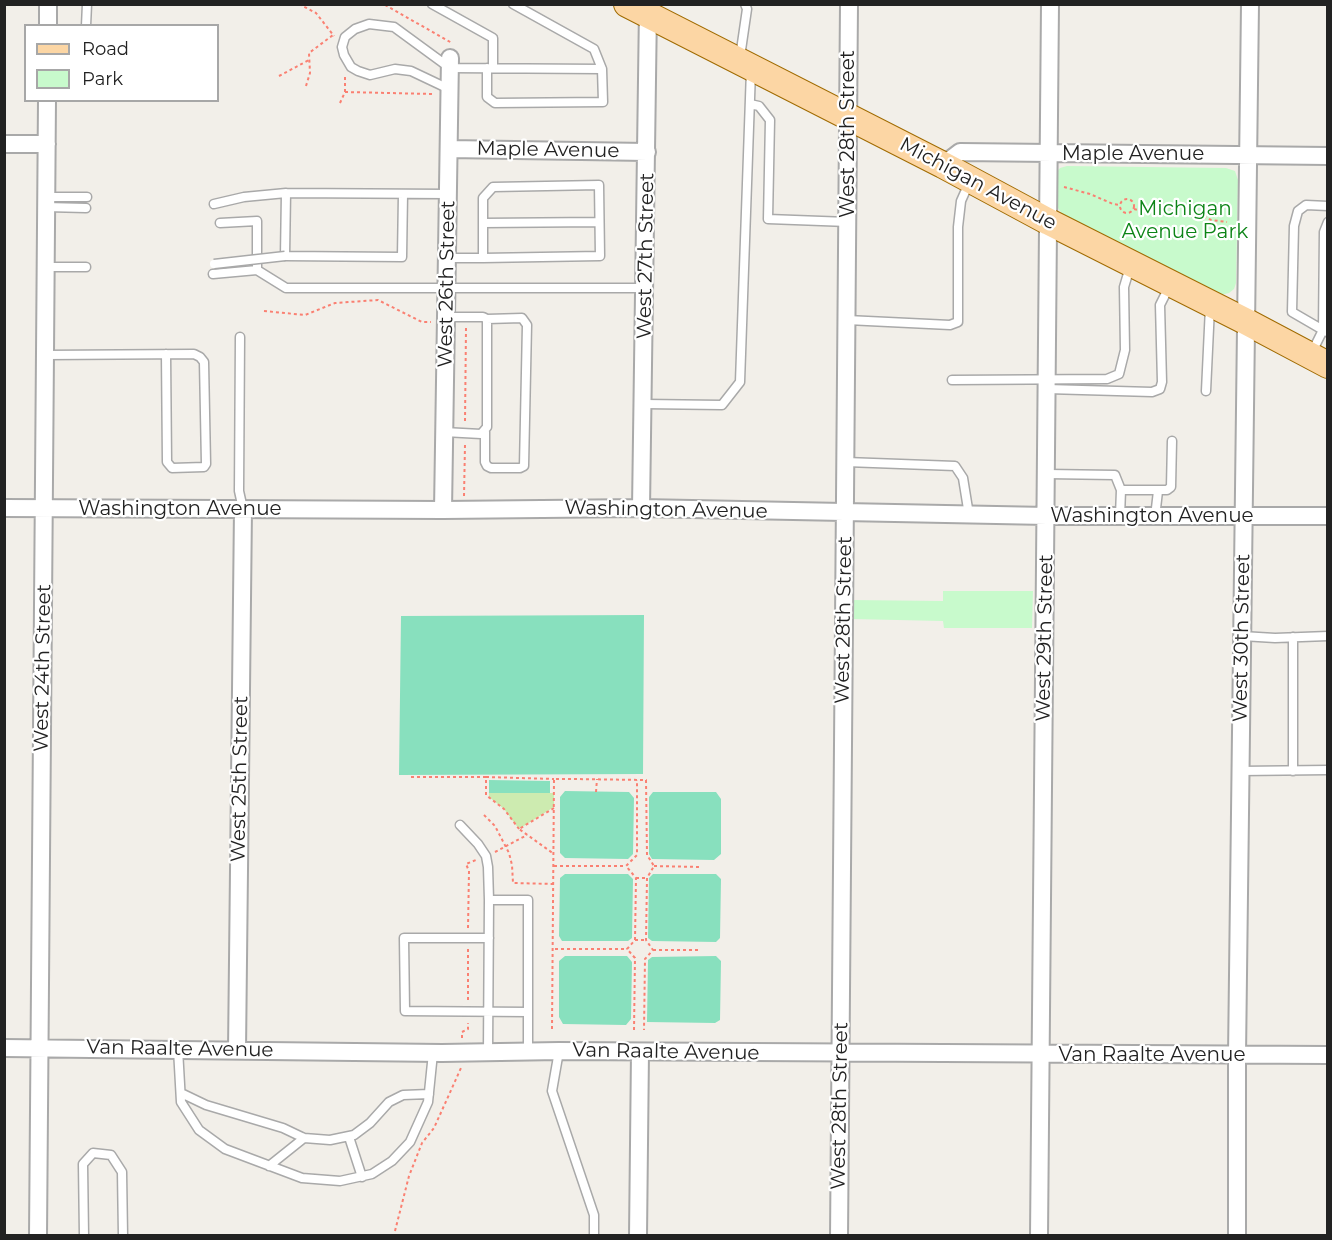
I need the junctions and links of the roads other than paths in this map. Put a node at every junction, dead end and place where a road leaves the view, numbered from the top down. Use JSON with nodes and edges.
{"nodes":[{"id":1,"x":48,"y":4,"type":"edge"},
{"id":2,"x":87,"y":4,"type":"edge"},
{"id":3,"x":432,"y":4,"type":"edge"},
{"id":4,"x":513,"y":4,"type":"edge"},
{"id":5,"x":746,"y":4,"type":"edge"},
{"id":6,"x":849,"y":4,"type":"edge"},
{"id":7,"x":1050,"y":4,"type":"edge"},
{"id":8,"x":1250,"y":4,"type":"edge"},
{"id":9,"x":641,"y":8,"type":"edge"},
{"id":10,"x":48,"y":24,"type":"edge"},
{"id":11,"x":86,"y":24,"type":"edge"},
{"id":12,"x":450,"y":63,"type":"junction"},
{"id":13,"x":745,"y":66,"type":"junction"},
{"id":14,"x":490,"y":68,"type":"junction"},
{"id":15,"x":602,"y":69,"type":"junction"},
{"id":16,"x":450,"y":90,"type":"junction"},
{"id":17,"x":47,"y":102,"type":"edge"},
{"id":18,"x":750,"y":104,"type":"junction"},
{"id":19,"x":849,"y":117,"type":"junction"},
{"id":20,"x":4,"y":144,"type":"edge"},
{"id":21,"x":46,"y":144,"type":"junction"},
{"id":22,"x":449,"y":149,"type":"junction"},
{"id":23,"x":647,"y":152,"type":"junction"},
{"id":24,"x":1049,"y":153,"type":"junction"},
{"id":25,"x":1248,"y":155,"type":"junction"},
{"id":26,"x":1328,"y":156,"type":"edge"},
{"id":27,"x":943,"y":165,"type":"junction"},
{"id":28,"x":971,"y":180,"type":"junction"},
{"id":29,"x":286,"y":193,"type":"junction"},
{"id":30,"x":403,"y":194,"type":"junction"},
{"id":31,"x":448,"y":194,"type":"junction"},
{"id":32,"x":87,"y":198,"type":"dead end"},
{"id":33,"x":46,"y":202,"type":"junction"},
{"id":34,"x":214,"y":204,"type":"dead end"},
{"id":35,"x":1328,"y":206,"type":"edge"},
{"id":36,"x":86,"y":208,"type":"dead end"},
{"id":37,"x":599,"y":222,"type":"junction"},
{"id":38,"x":848,"y":222,"type":"junction"},
{"id":39,"x":1049,"y":222,"type":"junction"},
{"id":40,"x":1328,"y":222,"type":"edge"},
{"id":41,"x":220,"y":223,"type":"dead end"},
{"id":42,"x":483,"y":223,"type":"junction"},
{"id":43,"x":285,"y":256,"type":"junction"},
{"id":44,"x":447,"y":258,"type":"junction"},
{"id":45,"x":483,"y":258,"type":"junction"},
{"id":46,"x":1131,"y":264,"type":"junction"},
{"id":47,"x":46,"y":267,"type":"junction"},
{"id":48,"x":86,"y":267,"type":"dead end"},
{"id":49,"x":257,"y":270,"type":"junction"},
{"id":50,"x":1170,"y":284,"type":"junction"},
{"id":51,"x":447,"y":287,"type":"junction"},
{"id":52,"x":646,"y":288,"type":"junction"},
{"id":53,"x":1211,"y":304,"type":"junction"},
{"id":54,"x":487,"y":319,"type":"junction"},
{"id":55,"x":446,"y":320,"type":"junction"},
{"id":56,"x":847,"y":320,"type":"junction"},
{"id":57,"x":1245,"y":321,"type":"junction"},
{"id":58,"x":1325,"y":332,"type":"edge"},
{"id":59,"x":240,"y":338,"type":"dead end"},
{"id":60,"x":166,"y":354,"type":"junction"},
{"id":61,"x":45,"y":355,"type":"junction"},
{"id":62,"x":1319,"y":361,"type":"edge"},
{"id":63,"x":952,"y":380,"type":"dead end"},
{"id":64,"x":1048,"y":384,"type":"junction"},
{"id":65,"x":1206,"y":391,"type":"dead end"},
{"id":66,"x":644,"y":405,"type":"junction"},
{"id":67,"x":444,"y":432,"type":"junction"},
{"id":68,"x":485,"y":432,"type":"junction"},
{"id":69,"x":1172,"y":441,"type":"dead end"},
{"id":70,"x":846,"y":462,"type":"junction"},
{"id":71,"x":1047,"y":474,"type":"junction"},
{"id":72,"x":1121,"y":490,"type":"junction"},
{"id":73,"x":1158,"y":491,"type":"junction"},
{"id":74,"x":4,"y":508,"type":"edge"},
{"id":75,"x":44,"y":508,"type":"junction"},
{"id":76,"x":641,"y":508,"type":"junction"},
{"id":77,"x":243,"y":509,"type":"junction"},
{"id":78,"x":443,"y":510,"type":"junction"},
{"id":79,"x":845,"y":512,"type":"junction"},
{"id":80,"x":969,"y":515,"type":"junction"},
{"id":81,"x":1047,"y":516,"type":"junction"},
{"id":82,"x":1120,"y":516,"type":"junction"},
{"id":83,"x":1328,"y":516,"type":"edge"},
{"id":84,"x":1155,"y":517,"type":"junction"},
{"id":85,"x":1244,"y":517,"type":"junction"},
{"id":86,"x":1242,"y":636,"type":"junction"},
{"id":87,"x":1328,"y":636,"type":"edge"},
{"id":88,"x":1293,"y":637,"type":"junction"},
{"id":89,"x":1328,"y":770,"type":"edge"},
{"id":90,"x":1240,"y":771,"type":"junction"},
{"id":91,"x":1293,"y":771,"type":"junction"},
{"id":92,"x":460,"y":825,"type":"dead end"},
{"id":93,"x":489,"y":900,"type":"junction"},
{"id":94,"x":489,"y":938,"type":"junction"},
{"id":95,"x":488,"y":1012,"type":"junction"},
{"id":96,"x":528,"y":1012,"type":"junction"},
{"id":97,"x":4,"y":1047,"type":"edge"},
{"id":98,"x":39,"y":1048,"type":"junction"},
{"id":99,"x":178,"y":1049,"type":"junction"},
{"id":100,"x":237,"y":1050,"type":"junction"},
{"id":101,"x":528,"y":1051,"type":"junction"},
{"id":102,"x":558,"y":1051,"type":"junction"},
{"id":103,"x":488,"y":1052,"type":"junction"},
{"id":104,"x":640,"y":1052,"type":"junction"},
{"id":105,"x":433,"y":1053,"type":"junction"},
{"id":106,"x":840,"y":1054,"type":"junction"},
{"id":107,"x":1039,"y":1055,"type":"junction"},
{"id":108,"x":1237,"y":1055,"type":"junction"},
{"id":109,"x":1328,"y":1055,"type":"edge"},
{"id":110,"x":181,"y":1093,"type":"junction"},
{"id":111,"x":429,"y":1094,"type":"junction"},
{"id":112,"x":349,"y":1137,"type":"junction"},
{"id":113,"x":304,"y":1138,"type":"junction"},
{"id":114,"x":270,"y":1166,"type":"junction"},
{"id":115,"x":362,"y":1177,"type":"junction"},
{"id":116,"x":38,"y":1236,"type":"edge"},
{"id":117,"x":84,"y":1236,"type":"edge"},
{"id":118,"x":123,"y":1236,"type":"edge"},
{"id":119,"x":594,"y":1236,"type":"edge"},
{"id":120,"x":638,"y":1236,"type":"edge"},
{"id":121,"x":839,"y":1236,"type":"edge"},
{"id":122,"x":1039,"y":1236,"type":"edge"},
{"id":123,"x":1237,"y":1236,"type":"edge"}],
"edges":[{"from":1,"to":10,"type":"street"},
{"from":2,"to":11,"type":"lane"},
{"from":3,"to":14,"type":"lane"},
{"from":4,"to":15,"type":"lane"},
{"from":5,"to":13,"type":"lane"},
{"from":6,"to":19,"type":"street","name":"West 28th Street"},
{"from":7,"to":24,"type":"street","name":"West 29th Street"},
{"from":8,"to":25,"type":"street","name":"West 30th Street"},
{"from":9,"to":13,"type":"main road","name":"Michigan Avenue"},
{"from":9,"to":23,"type":"street","name":"West 27th Street"},
{"from":12,"to":14,"type":"lane"},
{"from":12,"to":16,"type":"street","name":"West 26th Street"},
{"from":12,"to":16,"type":"lane"},
{"from":13,"to":18,"type":"lane"},
{"from":13,"to":19,"type":"main road","name":"Michigan Avenue"},
{"from":14,"to":15,"type":"lane"},
{"from":14,"to":15,"type":"lane"},
{"from":16,"to":22,"type":"street","name":"West 26th Street"},
{"from":17,"to":21,"type":"street","name":"West 24th Street"},
{"from":18,"to":38,"type":"lane"},
{"from":18,"to":66,"type":"lane"},
{"from":19,"to":27,"type":"main road","name":"Michigan Avenue"},
{"from":19,"to":38,"type":"street","name":"West 28th Street"},
{"from":20,"to":21,"type":"street"},
{"from":21,"to":33,"type":"street","name":"West 24th Street"},
{"from":22,"to":23,"type":"street","name":"Maple Avenue"},
{"from":22,"to":31,"type":"street","name":"West 26th Street"},
{"from":23,"to":52,"type":"street","name":"West 27th Street"},
{"from":24,"to":25,"type":"street","name":"Maple Avenue"},
{"from":24,"to":27,"type":"street","name":"Maple Avenue"},
{"from":24,"to":39,"type":"street","name":"West 29th Street"},
{"from":25,"to":26,"type":"street","name":"Maple Avenue"},
{"from":25,"to":57,"type":"street","name":"West 30th Street"},
{"from":27,"to":28,"type":"main road","name":"Michigan Avenue"},
{"from":28,"to":39,"type":"main road","name":"Michigan Avenue"},
{"from":28,"to":56,"type":"lane"},
{"from":29,"to":30,"type":"lane"},
{"from":29,"to":34,"type":"lane"},
{"from":29,"to":43,"type":"lane"},
{"from":30,"to":31,"type":"lane"},
{"from":30,"to":43,"type":"lane"},
{"from":31,"to":44,"type":"street","name":"West 26th Street"},
{"from":32,"to":33,"type":"lane"},
{"from":33,"to":36,"type":"lane"},
{"from":33,"to":47,"type":"street","name":"West 24th Street"},
{"from":35,"to":58,"type":"lane"},
{"from":37,"to":42,"type":"lane"},
{"from":37,"to":42,"type":"lane"},
{"from":37,"to":45,"type":"lane"},
{"from":38,"to":56,"type":"street","name":"West 28th Street"},
{"from":39,"to":46,"type":"main road","name":"Michigan Avenue"},
{"from":39,"to":64,"type":"street","name":"West 29th Street"},
{"from":40,"to":58,"type":"lane"},
{"from":41,"to":49,"type":"lane"},
{"from":42,"to":45,"type":"lane"},
{"from":43,"to":49,"type":"lane","bridge":true},
{"from":44,"to":45,"type":"lane"},
{"from":44,"to":51,"type":"street","name":"West 26th Street"},
{"from":46,"to":50,"type":"main road","name":"Michigan Avenue"},
{"from":46,"to":64,"type":"lane"},
{"from":47,"to":48,"type":"lane"},
{"from":47,"to":61,"type":"street","name":"West 24th Street"},
{"from":49,"to":51,"type":"lane"},
{"from":50,"to":53,"type":"main road","name":"Michigan Avenue"},
{"from":50,"to":64,"type":"lane"},
{"from":51,"to":52,"type":"lane"},
{"from":51,"to":55,"type":"street","name":"West 26th Street"},
{"from":52,"to":66,"type":"street","name":"West 27th Street"},
{"from":53,"to":57,"type":"main road","name":"Michigan Avenue"},
{"from":53,"to":65,"type":"lane"},
{"from":54,"to":55,"type":"lane"},
{"from":54,"to":68,"type":"lane"},
{"from":54,"to":68,"type":"lane"},
{"from":55,"to":67,"type":"street","name":"West 26th Street"},
{"from":56,"to":70,"type":"street","name":"West 28th Street"},
{"from":57,"to":62,"type":"main road","name":"Michigan Avenue"},
{"from":57,"to":85,"type":"street","name":"West 30th Street"},
{"from":58,"to":62,"type":"lane"},
{"from":59,"to":77,"type":"lane"},
{"from":60,"to":60,"type":"lane"},
{"from":60,"to":61,"type":"lane"},
{"from":61,"to":75,"type":"street","name":"West 24th Street"},
{"from":63,"to":64,"type":"lane"},
{"from":64,"to":71,"type":"street","name":"West 29th Street"},
{"from":66,"to":76,"type":"street","name":"West 27th Street"},
{"from":67,"to":68,"type":"lane"},
{"from":67,"to":78,"type":"street","name":"West 26th Street"},
{"from":69,"to":73,"type":"lane"},
{"from":70,"to":79,"type":"street","name":"West 28th Street"},
{"from":70,"to":80,"type":"lane"},
{"from":71,"to":72,"type":"lane"},
{"from":71,"to":81,"type":"street","name":"West 29th Street"},
{"from":72,"to":73,"type":"lane"},
{"from":72,"to":82,"type":"lane"},
{"from":73,"to":84,"type":"lane"},
{"from":74,"to":75,"type":"street","name":"Washington Avenue"},
{"from":75,"to":77,"type":"street","name":"Washington Avenue"},
{"from":75,"to":98,"type":"street","name":"West 24th Street"},
{"from":76,"to":78,"type":"street","name":"Washington Avenue"},
{"from":76,"to":79,"type":"street","name":"Washington Avenue"},
{"from":77,"to":78,"type":"street","name":"Washington Avenue"},
{"from":77,"to":100,"type":"street","name":"West 25th Street"},
{"from":79,"to":80,"type":"street","name":"Washington Avenue"},
{"from":79,"to":106,"type":"street","name":"West 28th Street"},
{"from":80,"to":81,"type":"street","name":"Washington Avenue"},
{"from":81,"to":82,"type":"street","name":"Washington Avenue"},
{"from":81,"to":107,"type":"street","name":"West 29th Street"},
{"from":82,"to":84,"type":"street","name":"Washington Avenue"},
{"from":83,"to":85,"type":"street","name":"Washington Avenue"},
{"from":84,"to":85,"type":"street","name":"Washington Avenue"},
{"from":85,"to":86,"type":"street","name":"West 30th Street"},
{"from":86,"to":88,"type":"lane"},
{"from":86,"to":90,"type":"street","name":"West 30th Street"},
{"from":87,"to":88,"type":"lane"},
{"from":88,"to":91,"type":"lane"},
{"from":89,"to":91,"type":"lane"},
{"from":90,"to":91,"type":"lane"},
{"from":90,"to":108,"type":"street","name":"West 30th Street"},
{"from":92,"to":93,"type":"lane"},
{"from":93,"to":94,"type":"lane"},
{"from":93,"to":96,"type":"lane"},
{"from":94,"to":95,"type":"lane"},
{"from":94,"to":95,"type":"lane"},
{"from":95,"to":96,"type":"lane"},
{"from":95,"to":103,"type":"lane"},
{"from":96,"to":101,"type":"lane"},
{"from":97,"to":98,"type":"street","name":"Van Raalte Avenue"},
{"from":98,"to":99,"type":"street","name":"Van Raalte Avenue"},
{"from":98,"to":116,"type":"street","name":"West 24th Street"},
{"from":99,"to":100,"type":"street","name":"Van Raalte Avenue"},
{"from":99,"to":110,"type":"lane"},
{"from":100,"to":105,"type":"street","name":"Van Raalte Avenue"},
{"from":101,"to":102,"type":"street","name":"Van Raalte Avenue"},
{"from":101,"to":103,"type":"street","name":"Van Raalte Avenue"},
{"from":102,"to":104,"type":"street","name":"Van Raalte Avenue"},
{"from":102,"to":119,"type":"lane"},
{"from":103,"to":105,"type":"street","name":"Van Raalte Avenue"},
{"from":104,"to":106,"type":"street","name":"Van Raalte Avenue"},
{"from":104,"to":120,"type":"street"},
{"from":105,"to":111,"type":"lane"},
{"from":106,"to":107,"type":"street","name":"Van Raalte Avenue"},
{"from":106,"to":121,"type":"street","name":"West 28th Street"},
{"from":107,"to":108,"type":"street","name":"Van Raalte Avenue"},
{"from":107,"to":122,"type":"street","name":"West 29th Street"},
{"from":108,"to":109,"type":"street","name":"Van Raalte Avenue"},
{"from":108,"to":123,"type":"street","name":"West 30th Street"},
{"from":110,"to":113,"type":"lane"},
{"from":110,"to":114,"type":"lane"},
{"from":111,"to":112,"type":"lane"},
{"from":111,"to":115,"type":"lane"},
{"from":112,"to":113,"type":"lane"},
{"from":112,"to":115,"type":"lane"},
{"from":113,"to":114,"type":"lane"},
{"from":114,"to":115,"type":"lane"},
{"from":117,"to":118,"type":"lane"}]}
